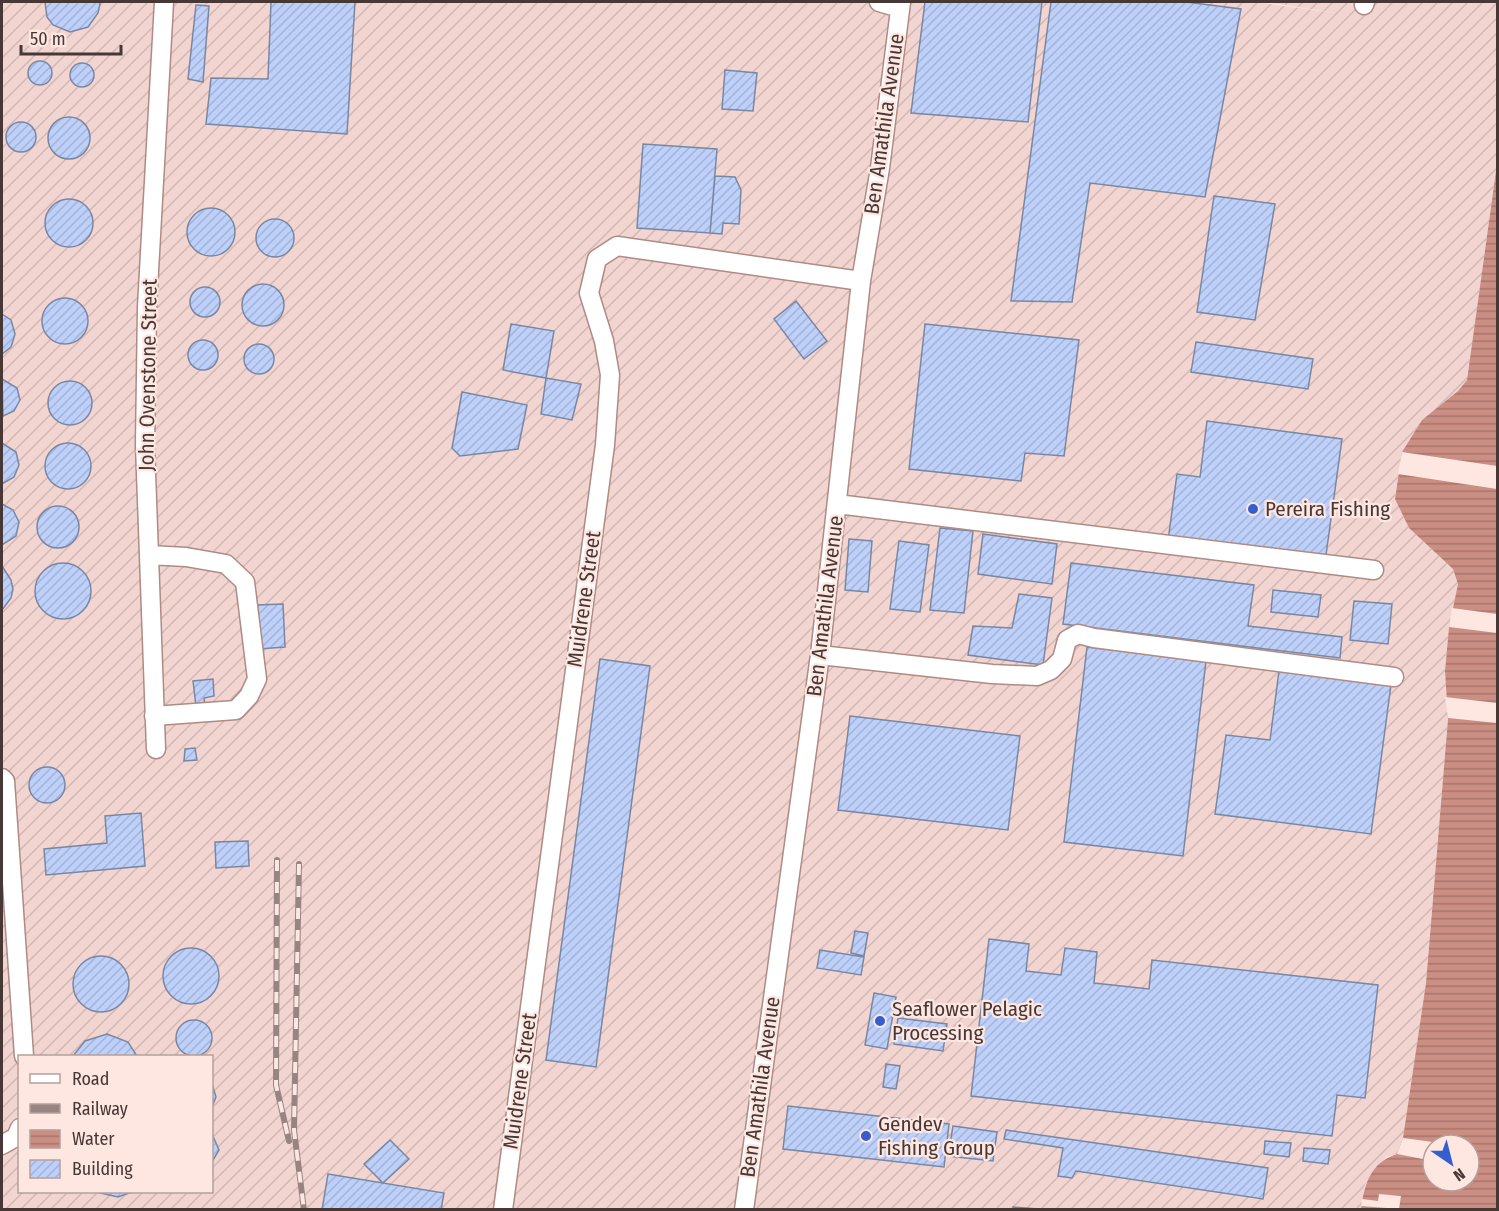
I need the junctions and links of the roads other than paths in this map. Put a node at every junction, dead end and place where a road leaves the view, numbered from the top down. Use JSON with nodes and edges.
{"nodes":[{"id":1,"x":164,"y":2,"type":"edge"},
{"id":2,"x":879,"y":2,"type":"edge"},
{"id":3,"x":900,"y":5,"type":"edge"},
{"id":4,"x":861,"y":281,"type":"junction"},
{"id":5,"x":837,"y":504,"type":"junction"},
{"id":6,"x":149,"y":555,"type":"junction"},
{"id":7,"x":1374,"y":570,"type":"dead end"},
{"id":8,"x":820,"y":656,"type":"junction"},
{"id":9,"x":1394,"y":677,"type":"dead end"},
{"id":10,"x":154,"y":716,"type":"junction"},
{"id":11,"x":156,"y":749,"type":"dead end"},
{"id":12,"x":2,"y":778,"type":"edge"},
{"id":13,"x":24,"y":1055,"type":"edge"},
{"id":14,"x":18,"y":1132,"type":"edge"},
{"id":15,"x":2,"y":1145,"type":"edge"},
{"id":16,"x":503,"y":1209,"type":"edge"},
{"id":17,"x":744,"y":1209,"type":"edge"}],
"edges":[{"from":1,"to":6,"type":"street","name":"John Ovenstone Street"},
{"from":2,"to":3,"type":"street"},
{"from":3,"to":4,"type":"street","name":"Ben Amathila Avenue"},
{"from":4,"to":5,"type":"street","name":"Ben Amathila Avenue"},
{"from":4,"to":16,"type":"street","name":"Muidrene Street"},
{"from":5,"to":7,"type":"street"},
{"from":5,"to":8,"type":"street","name":"Ben Amathila Avenue"},
{"from":6,"to":10,"type":"street","name":"John Ovenstone Street"},
{"from":6,"to":10,"type":"street"},
{"from":8,"to":9,"type":"street"},
{"from":8,"to":17,"type":"street","name":"Ben Amathila Avenue"},
{"from":10,"to":11,"type":"street","name":"John Ovenstone Street"},
{"from":12,"to":13,"type":"street"},
{"from":14,"to":15,"type":"street"}]}
